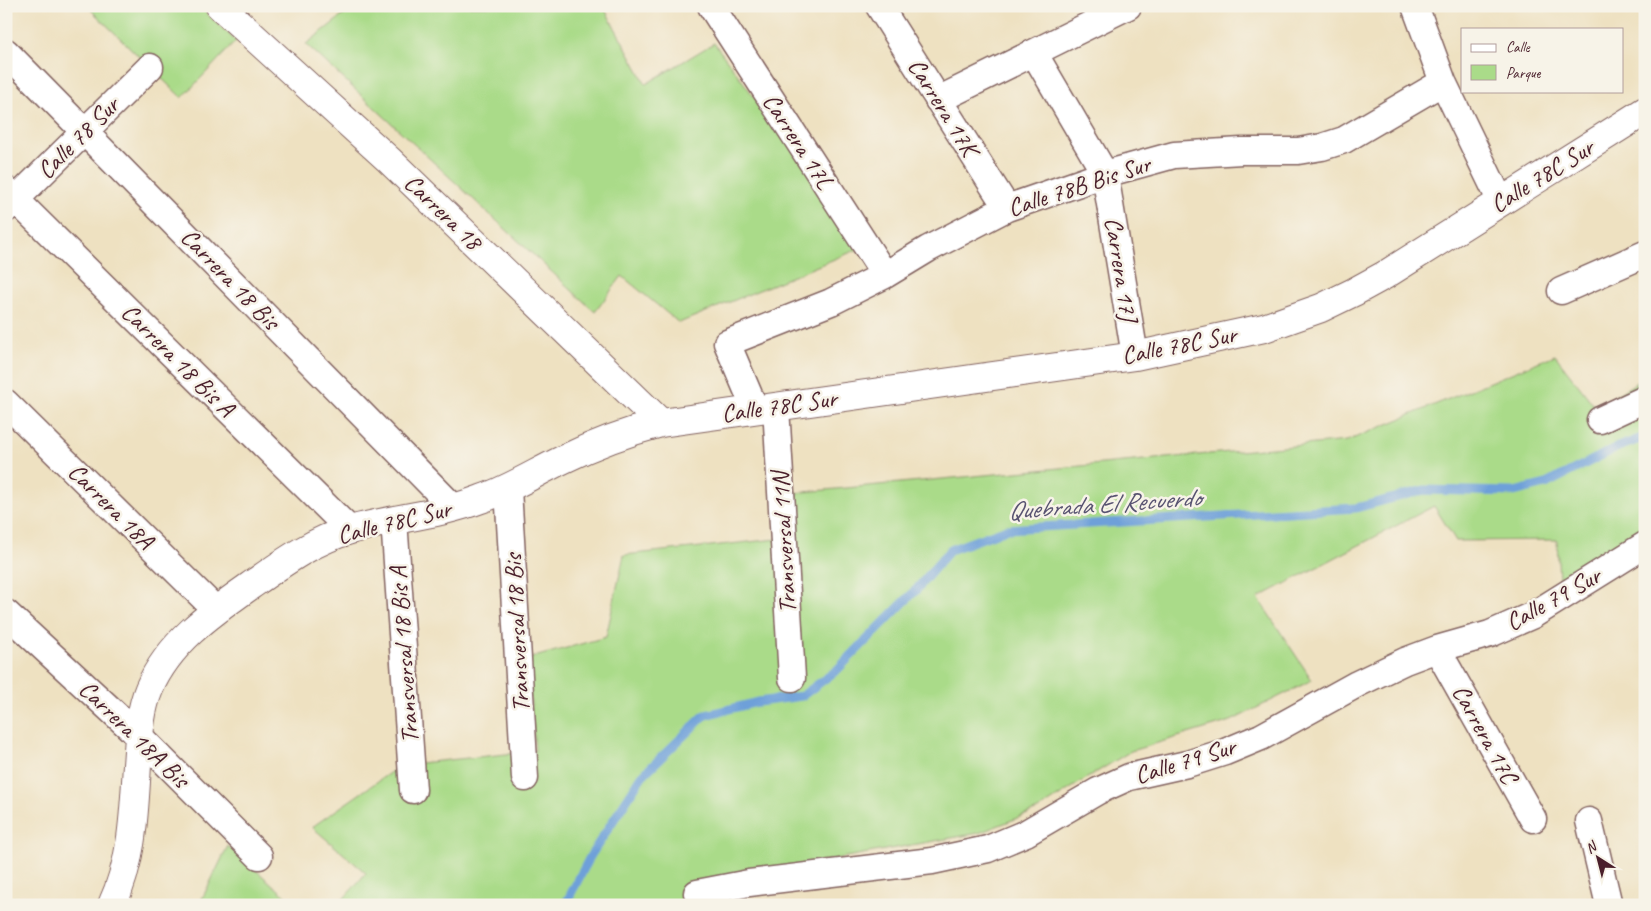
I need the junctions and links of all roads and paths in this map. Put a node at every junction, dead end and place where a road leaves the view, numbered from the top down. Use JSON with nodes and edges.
{"nodes":[{"id":1,"x":220,"y":6,"type":"edge"},
{"id":2,"x":711,"y":6,"type":"edge"},
{"id":3,"x":879,"y":6,"type":"edge"},
{"id":4,"x":1128,"y":6,"type":"edge"},
{"id":5,"x":1415,"y":6,"type":"edge"},
{"id":6,"x":6,"y":52,"type":"edge"},
{"id":7,"x":1034,"y":53,"type":"junction"},
{"id":8,"x":150,"y":67,"type":"dead end"},
{"id":9,"x":1443,"y":82,"type":"junction"},
{"id":10,"x":938,"y":100,"type":"junction"},
{"id":11,"x":1645,"y":110,"type":"edge"},
{"id":12,"x":85,"y":132,"type":"junction"},
{"id":13,"x":1105,"y":174,"type":"junction"},
{"id":14,"x":9,"y":200,"type":"edge"},
{"id":15,"x":1501,"y":202,"type":"junction"},
{"id":16,"x":1007,"y":208,"type":"junction"},
{"id":17,"x":1645,"y":254,"type":"edge"},
{"id":18,"x":885,"y":275,"type":"junction"},
{"id":19,"x":1561,"y":291,"type":"dead end"},
{"id":20,"x":727,"y":343,"type":"joint"},
{"id":21,"x":1135,"y":356,"type":"junction"},
{"id":22,"x":1645,"y":399,"type":"edge"},
{"id":23,"x":6,"y":403,"type":"edge"},
{"id":24,"x":766,"y":408,"type":"junction"},
{"id":25,"x":1600,"y":420,"type":"dead end"},
{"id":26,"x":661,"y":423,"type":"junction"},
{"id":27,"x":508,"y":488,"type":"junction"},
{"id":28,"x":454,"y":507,"type":"junction"},
{"id":29,"x":394,"y":520,"type":"junction"},
{"id":30,"x":350,"y":530,"type":"junction"},
{"id":31,"x":1645,"y":545,"type":"edge"},
{"id":32,"x":216,"y":610,"type":"junction"},
{"id":33,"x":6,"y":614,"type":"edge"},
{"id":34,"x":1437,"y":649,"type":"junction"},
{"id":35,"x":792,"y":678,"type":"dead end"},
{"id":36,"x":139,"y":736,"type":"junction"},
{"id":37,"x":525,"y":778,"type":"dead end"},
{"id":38,"x":414,"y":790,"type":"dead end"},
{"id":39,"x":1533,"y":819,"type":"dead end"},
{"id":40,"x":1589,"y":821,"type":"dead end"},
{"id":41,"x":259,"y":856,"type":"dead end"},
{"id":42,"x":697,"y":893,"type":"dead end"},
{"id":43,"x":112,"y":905,"type":"edge"},
{"id":44,"x":1609,"y":905,"type":"edge"}],
"edges":[{"from":1,"to":26,"type":"street","name":"Carrera 18"},
{"from":2,"to":18,"type":"street","name":"Carrera 17L"},
{"from":3,"to":10,"type":"street","name":"Carrera 17K"},
{"from":4,"to":7,"type":"street"},
{"from":5,"to":9,"type":"street"},
{"from":6,"to":12,"type":"street","name":"Carrera 18 Bis"},
{"from":7,"to":10,"type":"street"},
{"from":7,"to":13,"type":"street","name":"Carrera 17J"},
{"from":8,"to":12,"type":"street","name":"Calle 78 Sur"},
{"from":9,"to":13,"type":"street","name":"Calle 78B Bis Sur"},
{"from":9,"to":15,"type":"street"},
{"from":10,"to":16,"type":"street","name":"Carrera 17K"},
{"from":11,"to":15,"type":"street","name":"Calle 78C Sur"},
{"from":12,"to":14,"type":"street","name":"Calle 78 Sur"},
{"from":12,"to":28,"type":"street","name":"Carrera 18 Bis"},
{"from":13,"to":16,"type":"street","name":"Calle 78B Bis Sur"},
{"from":13,"to":21,"type":"street","name":"Carrera 17J"},
{"from":14,"to":30,"type":"street","name":"Carrera 18 Bis A"},
{"from":15,"to":21,"type":"street","name":"Calle 78C Sur"},
{"from":16,"to":18,"type":"street","name":"Calle 78B Bis Sur"},
{"from":17,"to":19,"type":"street"},
{"from":18,"to":20,"type":"street","name":"Calle 78B Bis Sur"},
{"from":20,"to":24,"type":"street","name":"Transversal 11N"},
{"from":21,"to":24,"type":"street","name":"Calle 78C Sur"},
{"from":22,"to":25,"type":"street"},
{"from":23,"to":32,"type":"street","name":"Carrera 18A"},
{"from":24,"to":26,"type":"street","name":"Calle 78C Sur"},
{"from":24,"to":35,"type":"street","name":"Transversal 11N"},
{"from":26,"to":27,"type":"street","name":"Calle 78C Sur"},
{"from":27,"to":28,"type":"street","name":"Calle 78C Sur"},
{"from":27,"to":37,"type":"street","name":"Transversal 18 Bis"},
{"from":28,"to":29,"type":"street","name":"Calle 78C Sur"},
{"from":29,"to":30,"type":"street","name":"Calle 78C Sur"},
{"from":29,"to":38,"type":"street","name":"Transversal 18 Bis A"},
{"from":30,"to":32,"type":"street","name":"Calle 78C Sur"},
{"from":31,"to":34,"type":"street","name":"Calle 79 Sur"},
{"from":32,"to":36,"type":"street","name":"Calle 78C Sur"},
{"from":33,"to":36,"type":"street","name":"Carrera 18A Bis"},
{"from":34,"to":39,"type":"street","name":"Carrera 17C"},
{"from":34,"to":42,"type":"street","name":"Calle 79 Sur"},
{"from":36,"to":41,"type":"street","name":"Carrera 18A Bis"},
{"from":36,"to":43,"type":"street","name":"Calle 78C Sur"},
{"from":40,"to":44,"type":"street"}]}
